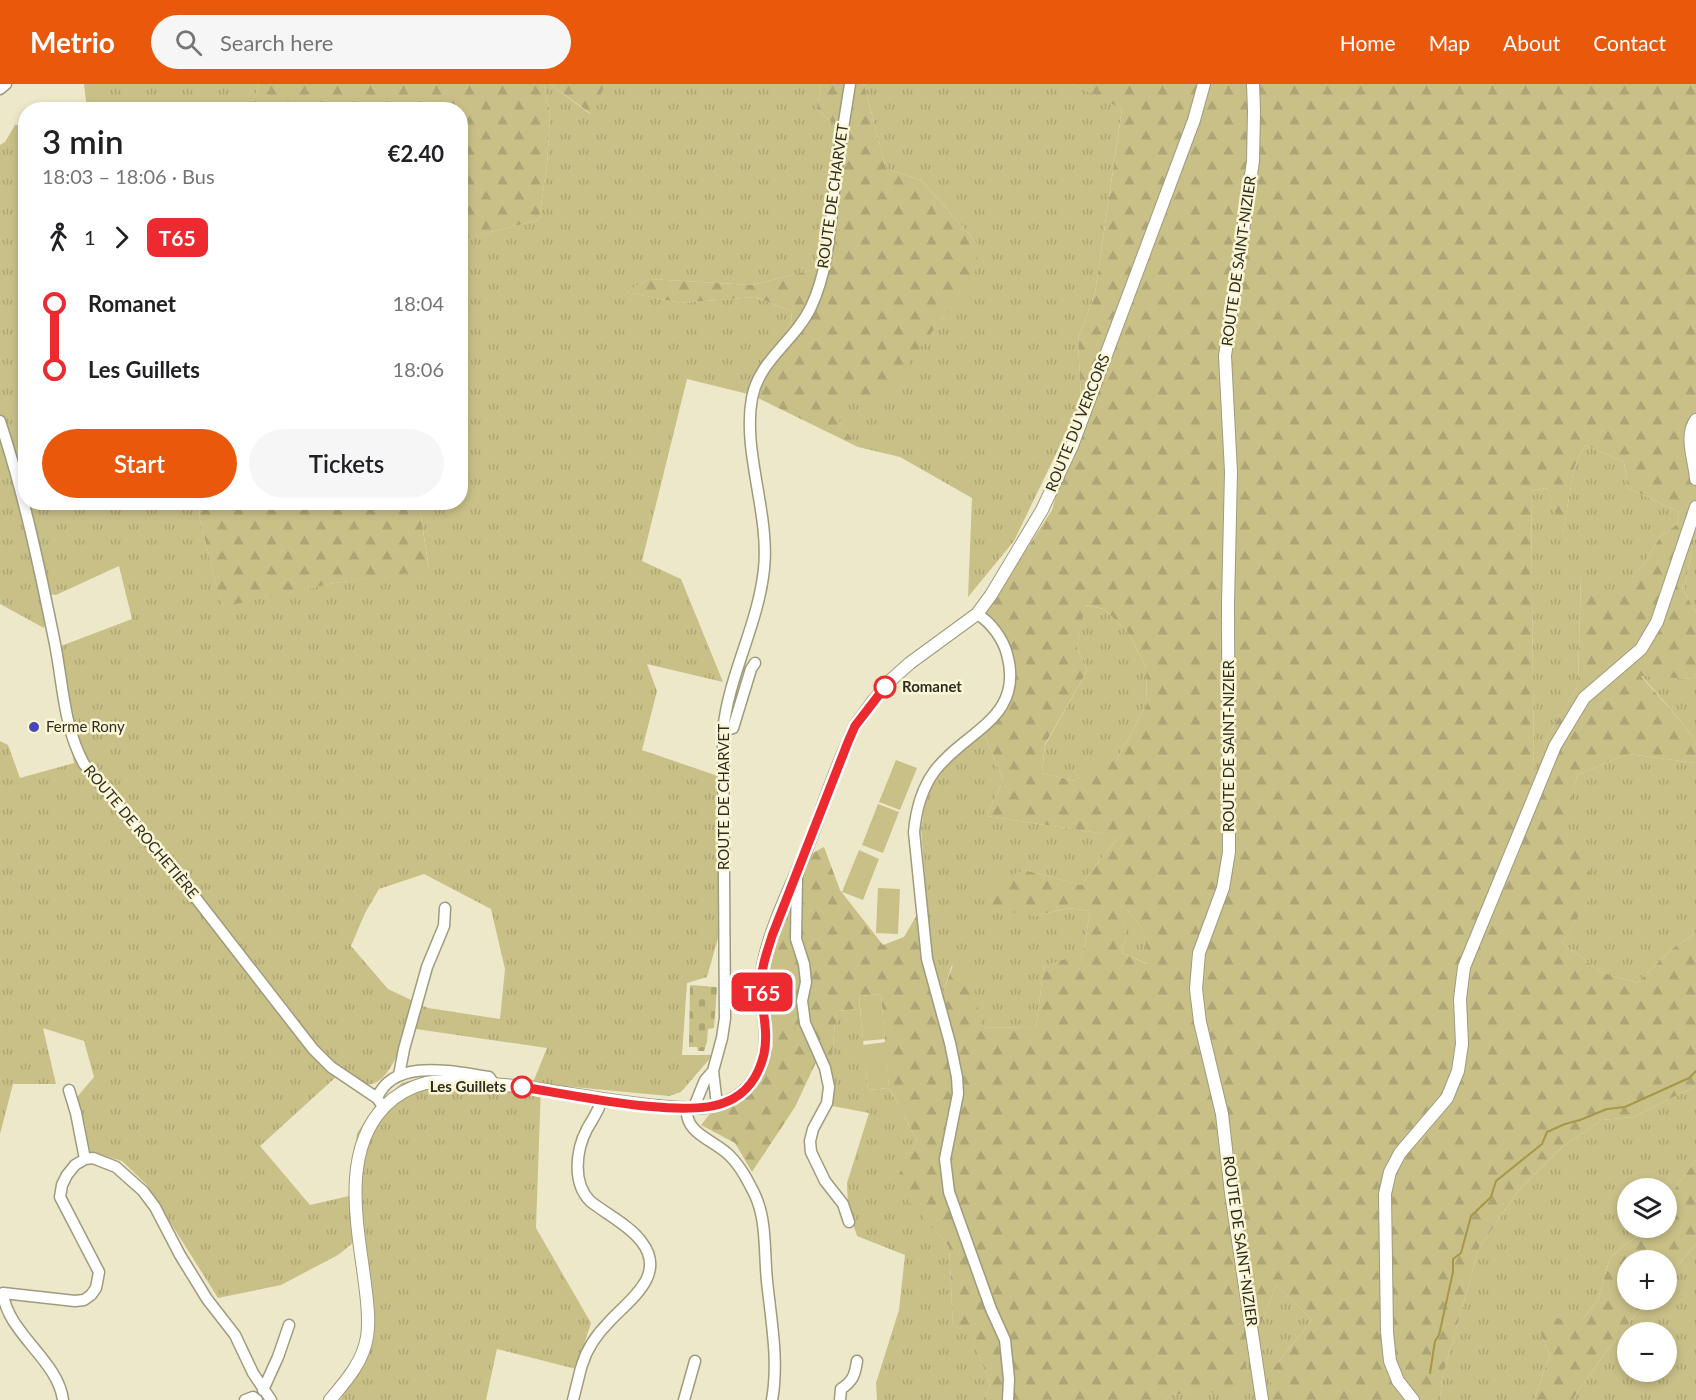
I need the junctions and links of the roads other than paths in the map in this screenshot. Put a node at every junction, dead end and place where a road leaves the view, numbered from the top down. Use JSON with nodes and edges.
{"nodes":[{"id":1,"x":6,"y":84,"type":"edge"},
{"id":2,"x":850,"y":84,"type":"edge"},
{"id":3,"x":1204,"y":84,"type":"edge"},
{"id":4,"x":1253,"y":84,"type":"edge"},
{"id":5,"x":0,"y":89,"type":"edge"},
{"id":6,"x":1696,"y":420,"type":"edge"},
{"id":7,"x":0,"y":422,"type":"edge"},
{"id":8,"x":1696,"y":479,"type":"edge"},
{"id":9,"x":18,"y":485,"type":"edge"},
{"id":10,"x":1696,"y":507,"type":"edge"},
{"id":11,"x":24,"y":510,"type":"edge"},
{"id":12,"x":977,"y":614,"type":"junction"},
{"id":13,"x":755,"y":663,"type":"dead end"},
{"id":14,"x":723,"y":731,"type":"junction"},
{"id":15,"x":797,"y":871,"type":"junction"},
{"id":16,"x":445,"y":908,"type":"dead end"},
{"id":17,"x":713,"y":1071,"type":"junction"},
{"id":18,"x":399,"y":1074,"type":"junction"},
{"id":19,"x":494,"y":1084,"type":"junction"},
{"id":20,"x":69,"y":1090,"type":"dead end"},
{"id":21,"x":602,"y":1099,"type":"junction"},
{"id":22,"x":380,"y":1103,"type":"junction"},
{"id":23,"x":717,"y":1106,"type":"junction"},
{"id":24,"x":691,"y":1108,"type":"junction"},
{"id":25,"x":85,"y":1159,"type":"junction"},
{"id":26,"x":849,"y":1222,"type":"dead end"},
{"id":27,"x":289,"y":1325,"type":"dead end"},
{"id":28,"x":695,"y":1361,"type":"dead end"},
{"id":29,"x":857,"y":1362,"type":"dead end"},
{"id":30,"x":263,"y":1390,"type":"junction"},
{"id":31,"x":63,"y":1400,"type":"edge"},
{"id":32,"x":245,"y":1400,"type":"edge"},
{"id":33,"x":257,"y":1400,"type":"edge"},
{"id":34,"x":271,"y":1400,"type":"edge"},
{"id":35,"x":330,"y":1400,"type":"edge"},
{"id":36,"x":573,"y":1400,"type":"edge"},
{"id":37,"x":684,"y":1400,"type":"edge"},
{"id":38,"x":772,"y":1400,"type":"edge"},
{"id":39,"x":840,"y":1400,"type":"edge"},
{"id":40,"x":1008,"y":1400,"type":"edge"},
{"id":41,"x":1262,"y":1400,"type":"edge"},
{"id":42,"x":1413,"y":1400,"type":"edge"}],
"edges":[{"from":1,"to":5,"type":"street"},
{"from":2,"to":14,"type":"street","name":"ROUTE DE CHARVET"},
{"from":3,"to":12,"type":"main road","name":"ROUTE DU VERCORS"},
{"from":4,"to":41,"type":"main road","name":"ROUTE DE SAINT-NIZIER"},
{"from":6,"to":8,"type":"main road"},
{"from":7,"to":9,"type":"street","name":"ROUTE DE ROCHETIÈRE"},
{"from":10,"to":42,"type":"main road"},
{"from":11,"to":22,"type":"street","name":"ROUTE DE ROCHETIÈRE"},
{"from":12,"to":15,"type":"main road","name":"ROUTE DU VERCORS"},
{"from":12,"to":40,"type":"street"},
{"from":13,"to":14,"type":"street"},
{"from":14,"to":17,"type":"street","name":"ROUTE DE CHARVET"},
{"from":15,"to":23,"type":"main road","name":"ROUTE DU VERCORS"},
{"from":15,"to":26,"type":"street"},
{"from":16,"to":18,"type":"street"},
{"from":17,"to":23,"type":"street","name":"ROUTE DE CHARVET"},
{"from":17,"to":24,"type":"street","name":"ROUTE DE CHARVET"},
{"from":18,"to":19,"type":"street"},
{"from":18,"to":22,"type":"street"},
{"from":19,"to":21,"type":"main road"},
{"from":19,"to":22,"type":"main road"},
{"from":20,"to":25,"type":"street"},
{"from":21,"to":24,"type":"main road"},
{"from":21,"to":36,"type":"street"},
{"from":22,"to":35,"type":"main road"},
{"from":23,"to":24,"type":"main road"},
{"from":24,"to":38,"type":"street"},
{"from":25,"to":30,"type":"street"},
{"from":25,"to":31,"type":"street"},
{"from":27,"to":30,"type":"street"},
{"from":28,"to":37,"type":"street"},
{"from":29,"to":39,"type":"street"},
{"from":30,"to":34,"type":"street"},
{"from":32,"to":33,"type":"street"}]}
